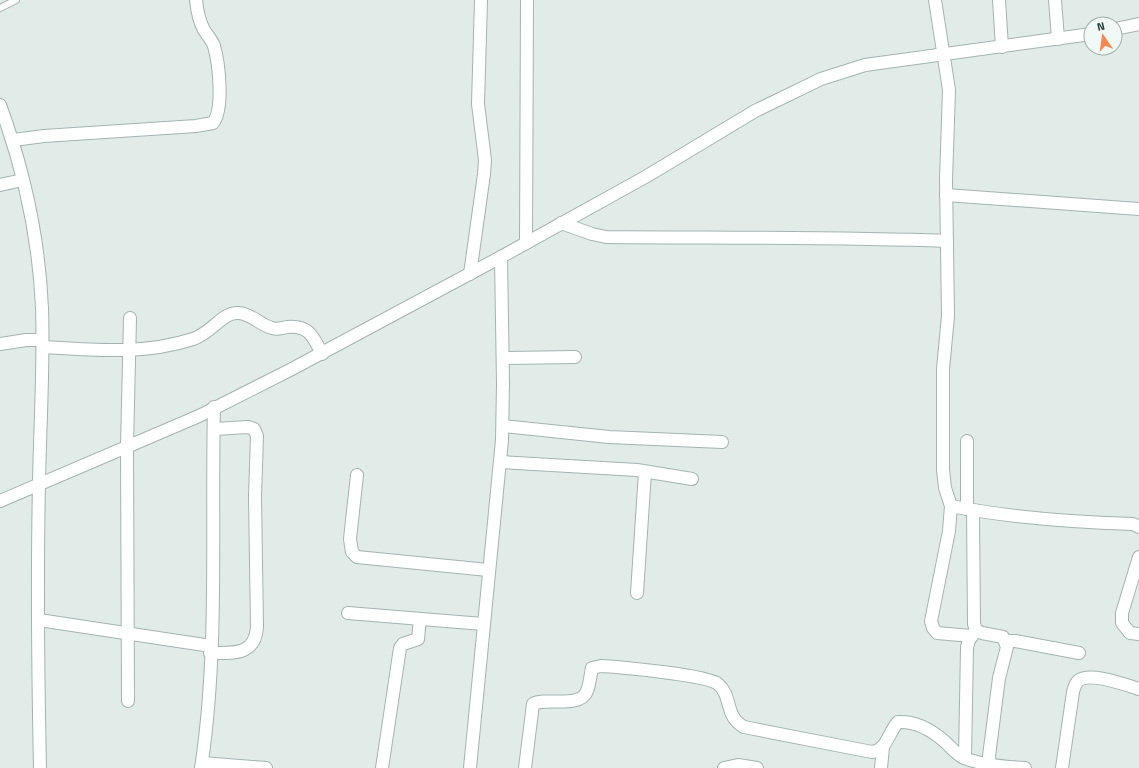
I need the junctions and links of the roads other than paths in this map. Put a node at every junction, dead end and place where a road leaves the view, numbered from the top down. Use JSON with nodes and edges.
{"nodes":[{"id":1,"x":16,"y":0,"type":"edge"},
{"id":2,"x":196,"y":0,"type":"edge"},
{"id":3,"x":481,"y":0,"type":"edge"},
{"id":4,"x":527,"y":0,"type":"edge"},
{"id":5,"x":935,"y":0,"type":"edge"},
{"id":6,"x":999,"y":0,"type":"edge"},
{"id":7,"x":1056,"y":0,"type":"edge"},
{"id":8,"x":0,"y":8,"type":"edge"},
{"id":9,"x":1139,"y":24,"type":"edge"},
{"id":10,"x":1123,"y":27,"type":"edge"},
{"id":11,"x":1083,"y":35,"type":"edge"},
{"id":12,"x":1058,"y":39,"type":"junction"},
{"id":13,"x":1002,"y":47,"type":"junction"},
{"id":14,"x":942,"y":55,"type":"junction"},
{"id":15,"x":0,"y":105,"type":"edge"},
{"id":16,"x":13,"y":140,"type":"junction"},
{"id":17,"x":23,"y":180,"type":"junction"},
{"id":18,"x":0,"y":185,"type":"edge"},
{"id":19,"x":946,"y":195,"type":"junction"},
{"id":20,"x":1139,"y":209,"type":"edge"},
{"id":21,"x":561,"y":223,"type":"junction"},
{"id":22,"x":947,"y":240,"type":"junction"},
{"id":23,"x":526,"y":243,"type":"junction"},
{"id":24,"x":501,"y":257,"type":"junction"},
{"id":25,"x":470,"y":274,"type":"junction"},
{"id":26,"x":130,"y":318,"type":"dead end"},
{"id":27,"x":42,"y":343,"type":"junction"},
{"id":28,"x":0,"y":344,"type":"edge"},
{"id":29,"x":130,"y":350,"type":"junction"},
{"id":30,"x":322,"y":354,"type":"junction"},
{"id":31,"x":575,"y":357,"type":"dead end"},
{"id":32,"x":503,"y":358,"type":"junction"},
{"id":33,"x":214,"y":407,"type":"junction"},
{"id":34,"x":503,"y":426,"type":"junction"},
{"id":35,"x":214,"y":429,"type":"junction"},
{"id":36,"x":966,"y":441,"type":"dead end"},
{"id":37,"x":722,"y":442,"type":"dead end"},
{"id":38,"x":127,"y":446,"type":"junction"},
{"id":39,"x":500,"y":462,"type":"junction"},
{"id":40,"x":645,"y":472,"type":"junction"},
{"id":41,"x":357,"y":475,"type":"dead end"},
{"id":42,"x":692,"y":479,"type":"dead end"},
{"id":43,"x":39,"y":484,"type":"junction"},
{"id":44,"x":0,"y":501,"type":"edge"},
{"id":45,"x":951,"y":506,"type":"junction"},
{"id":46,"x":970,"y":510,"type":"junction"},
{"id":47,"x":1139,"y":527,"type":"edge"},
{"id":48,"x":1139,"y":557,"type":"edge"},
{"id":49,"x":488,"y":570,"type":"junction"},
{"id":50,"x":637,"y":593,"type":"dead end"},
{"id":51,"x":348,"y":612,"type":"dead end"},
{"id":52,"x":420,"y":619,"type":"junction"},
{"id":53,"x":39,"y":620,"type":"junction"},
{"id":54,"x":483,"y":624,"type":"junction"},
{"id":55,"x":128,"y":633,"type":"junction"},
{"id":56,"x":974,"y":633,"type":"junction"},
{"id":57,"x":1139,"y":634,"type":"edge"},
{"id":58,"x":1006,"y":642,"type":"junction"},
{"id":59,"x":211,"y":650,"type":"junction"},
{"id":60,"x":1079,"y":653,"type":"dead end"},
{"id":61,"x":1139,"y":689,"type":"edge"},
{"id":62,"x":128,"y":701,"type":"dead end"},
{"id":63,"x":883,"y":747,"type":"junction"},
{"id":64,"x":965,"y":758,"type":"junction"},
{"id":65,"x":201,"y":766,"type":"edge"},
{"id":66,"x":990,"y":766,"type":"edge"},
{"id":67,"x":247,"y":767,"type":"edge"},
{"id":68,"x":40,"y":768,"type":"edge"},
{"id":69,"x":266,"y":768,"type":"edge"},
{"id":70,"x":382,"y":768,"type":"edge"},
{"id":71,"x":470,"y":768,"type":"edge"},
{"id":72,"x":525,"y":768,"type":"edge"},
{"id":73,"x":724,"y":768,"type":"edge"},
{"id":74,"x":757,"y":768,"type":"edge"},
{"id":75,"x":880,"y":768,"type":"edge"},
{"id":76,"x":1025,"y":768,"type":"edge"},
{"id":77,"x":1062,"y":768,"type":"edge"}],
"edges":[{"from":1,"to":8,"type":"lane"},
{"from":2,"to":16,"type":"street"},
{"from":3,"to":25,"type":"street"},
{"from":4,"to":23,"type":"street"},
{"from":5,"to":14,"type":"street"},
{"from":6,"to":13,"type":"street"},
{"from":7,"to":12,"type":"street"},
{"from":9,"to":10,"type":"street"},
{"from":11,"to":12,"type":"street"},
{"from":12,"to":13,"type":"street"},
{"from":13,"to":14,"type":"street"},
{"from":14,"to":19,"type":"street"},
{"from":14,"to":21,"type":"street"},
{"from":15,"to":16,"type":"street"},
{"from":16,"to":17,"type":"street"},
{"from":17,"to":18,"type":"street"},
{"from":17,"to":27,"type":"street"},
{"from":19,"to":20,"type":"street"},
{"from":19,"to":22,"type":"street"},
{"from":21,"to":22,"type":"street"},
{"from":21,"to":23,"type":"street"},
{"from":22,"to":45,"type":"street"},
{"from":23,"to":24,"type":"street"},
{"from":24,"to":25,"type":"street"},
{"from":24,"to":32,"type":"street"},
{"from":25,"to":30,"type":"street"},
{"from":26,"to":29,"type":"street"},
{"from":27,"to":28,"type":"street"},
{"from":27,"to":29,"type":"street"},
{"from":27,"to":43,"type":"street"},
{"from":29,"to":30,"type":"street"},
{"from":29,"to":38,"type":"street"},
{"from":30,"to":33,"type":"street"},
{"from":31,"to":32,"type":"street"},
{"from":32,"to":34,"type":"street"},
{"from":33,"to":35,"type":"street"},
{"from":33,"to":38,"type":"street"},
{"from":34,"to":37,"type":"street"},
{"from":34,"to":39,"type":"street"},
{"from":35,"to":59,"type":"street"},
{"from":35,"to":59,"type":"street"},
{"from":36,"to":46,"type":"street"},
{"from":38,"to":43,"type":"street"},
{"from":38,"to":55,"type":"street"},
{"from":39,"to":40,"type":"street"},
{"from":39,"to":49,"type":"street"},
{"from":40,"to":42,"type":"street"},
{"from":40,"to":50,"type":"street"},
{"from":41,"to":49,"type":"street"},
{"from":43,"to":44,"type":"street"},
{"from":43,"to":53,"type":"street"},
{"from":45,"to":46,"type":"street"},
{"from":45,"to":56,"type":"street"},
{"from":46,"to":47,"type":"street"},
{"from":46,"to":56,"type":"street"},
{"from":48,"to":57,"type":"street"},
{"from":49,"to":54,"type":"street"},
{"from":51,"to":52,"type":"street"},
{"from":52,"to":54,"type":"street"},
{"from":52,"to":70,"type":"street"},
{"from":53,"to":55,"type":"street"},
{"from":53,"to":68,"type":"street"},
{"from":54,"to":71,"type":"street"},
{"from":55,"to":59,"type":"street"},
{"from":55,"to":62,"type":"street"},
{"from":56,"to":58,"type":"street"},
{"from":56,"to":64,"type":"street"},
{"from":58,"to":60,"type":"street"},
{"from":58,"to":66,"type":"street"},
{"from":59,"to":65,"type":"street"},
{"from":61,"to":77,"type":"street"},
{"from":63,"to":64,"type":"street"},
{"from":63,"to":72,"type":"street"},
{"from":63,"to":75,"type":"street"},
{"from":64,"to":66,"type":"street"},
{"from":65,"to":67,"type":"street"},
{"from":66,"to":76,"type":"street"},
{"from":67,"to":69,"type":"street"},
{"from":73,"to":74,"type":"street"}]}
